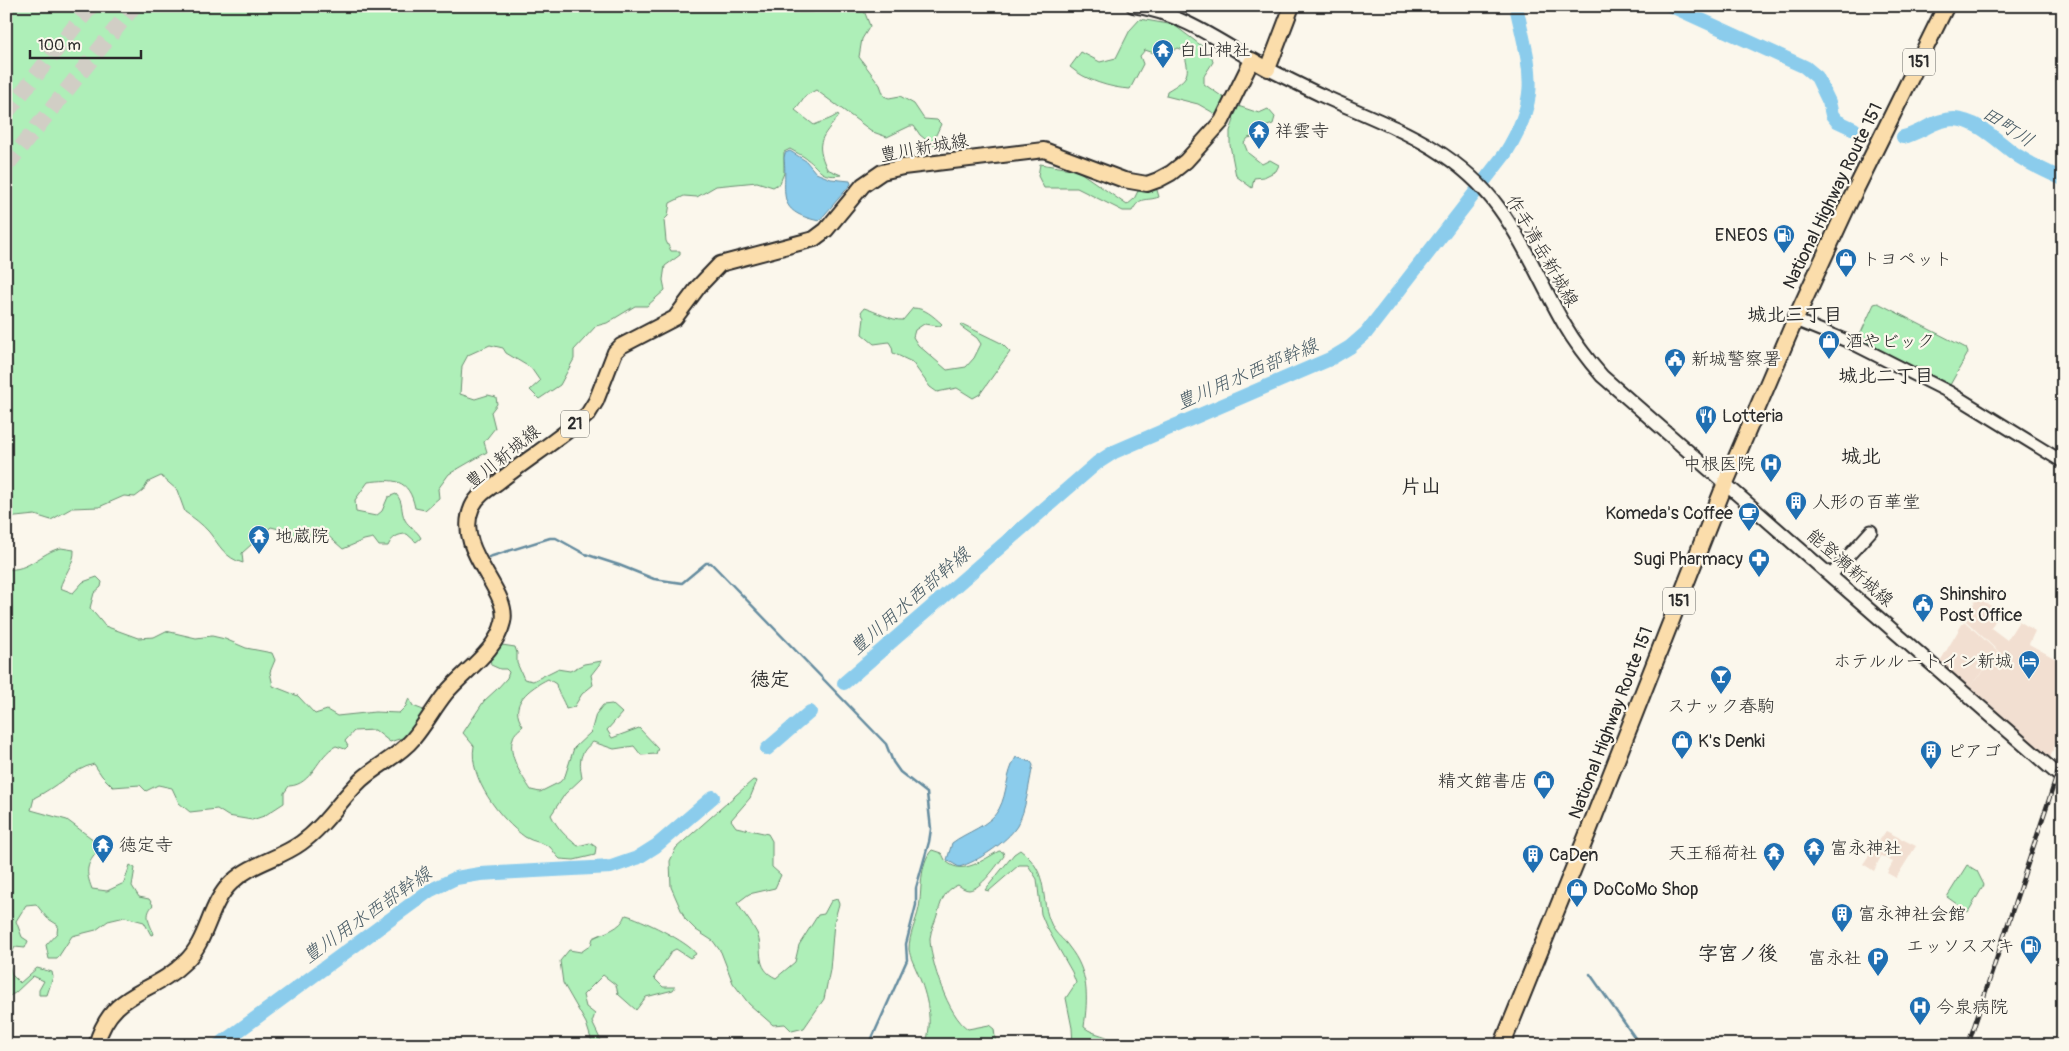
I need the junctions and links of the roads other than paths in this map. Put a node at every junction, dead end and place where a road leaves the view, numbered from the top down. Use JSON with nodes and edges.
{"nodes":[{"id":1,"x":1133,"y":6,"type":"edge"},
{"id":2,"x":1292,"y":6,"type":"edge"},
{"id":3,"x":1946,"y":6,"type":"edge"},
{"id":4,"x":1252,"y":60,"type":"junction"},
{"id":5,"x":1268,"y":69,"type":"junction"},
{"id":6,"x":1795,"y":320,"type":"junction"},
{"id":7,"x":2063,"y":462,"type":"edge"},
{"id":8,"x":1725,"y":484,"type":"junction"},
{"id":9,"x":1870,"y":531,"type":"dead end"},
{"id":10,"x":1831,"y":575,"type":"junction"},
{"id":11,"x":2063,"y":779,"type":"edge"},
{"id":12,"x":96,"y":1045,"type":"edge"},
{"id":13,"x":1502,"y":1045,"type":"edge"}],
"edges":[{"from":1,"to":4,"type":"main road"},
{"from":2,"to":5,"type":"main road"},
{"from":3,"to":6,"type":"highway","name":"National Highway Route 151","number":"151"},
{"from":4,"to":5,"type":"main road"},
{"from":4,"to":12,"type":"main road","name":"豊川新城線","number":"21"},
{"from":5,"to":8,"type":"main road","name":"作手清岳新城線"},
{"from":6,"to":7,"type":"street"},
{"from":6,"to":8,"type":"highway","name":"National Highway Route 151","number":"151"},
{"from":8,"to":10,"type":"main road","name":"能登瀬新城線"},
{"from":8,"to":13,"type":"highway","name":"National Highway Route 151","number":"151"},
{"from":9,"to":10,"type":"street"},
{"from":10,"to":11,"type":"main road","name":"能登瀬新城線"}]}
